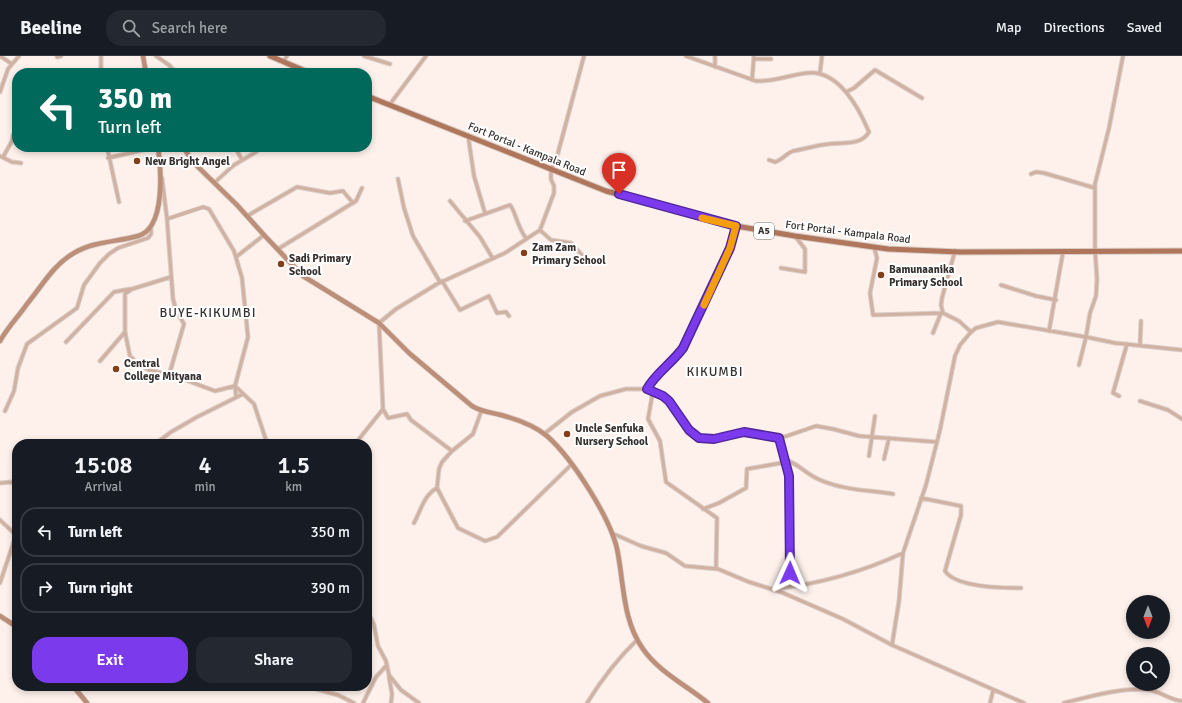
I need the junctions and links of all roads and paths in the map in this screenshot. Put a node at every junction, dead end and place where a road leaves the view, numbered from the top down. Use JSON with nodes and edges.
{"nodes":[{"id":1,"x":0,"y":56,"type":"edge"},
{"id":2,"x":19,"y":56,"type":"edge"},
{"id":3,"x":62,"y":56,"type":"edge"},
{"id":4,"x":101,"y":56,"type":"edge"},
{"id":5,"x":143,"y":56,"type":"edge"},
{"id":6,"x":156,"y":56,"type":"edge"},
{"id":7,"x":270,"y":56,"type":"edge"},
{"id":8,"x":287,"y":56,"type":"edge"},
{"id":9,"x":364,"y":56,"type":"edge"},
{"id":10,"x":426,"y":56,"type":"edge"},
{"id":11,"x":584,"y":56,"type":"edge"},
{"id":12,"x":686,"y":56,"type":"edge"},
{"id":13,"x":715,"y":56,"type":"edge"},
{"id":14,"x":822,"y":56,"type":"edge"},
{"id":15,"x":1124,"y":56,"type":"edge"},
{"id":16,"x":57,"y":57,"type":"dead end"},
{"id":17,"x":692,"y":57,"type":"edge"},
{"id":18,"x":754,"y":58,"type":"edge"},
{"id":19,"x":771,"y":59,"type":"dead end"},
{"id":20,"x":284,"y":62,"type":"junction"},
{"id":21,"x":12,"y":64,"type":"junction"},
{"id":22,"x":390,"y":64,"type":"dead end"},
{"id":23,"x":715,"y":66,"type":"junction"},
{"id":24,"x":101,"y":68,"type":"edge"},
{"id":25,"x":145,"y":68,"type":"edge"},
{"id":26,"x":172,"y":68,"type":"edge"},
{"id":27,"x":298,"y":68,"type":"edge"},
{"id":28,"x":820,"y":72,"type":"junction"},
{"id":29,"x":752,"y":80,"type":"junction"},
{"id":30,"x":0,"y":90,"type":"edge"},
{"id":31,"x":846,"y":92,"type":"junction"},
{"id":32,"x":372,"y":98,"type":"edge"},
{"id":33,"x":922,"y":98,"type":"dead end"},
{"id":34,"x":390,"y":104,"type":"junction"},
{"id":35,"x":468,"y":135,"type":"junction"},
{"id":36,"x":12,"y":141,"type":"edge"},
{"id":37,"x":107,"y":152,"type":"edge"},
{"id":38,"x":135,"y":152,"type":"edge"},
{"id":39,"x":158,"y":152,"type":"edge"},
{"id":40,"x":187,"y":152,"type":"edge"},
{"id":41,"x":237,"y":152,"type":"edge"},
{"id":42,"x":256,"y":152,"type":"edge"},
{"id":43,"x":2,"y":156,"type":"edge"},
{"id":44,"x":108,"y":158,"type":"junction"},
{"id":45,"x":242,"y":160,"type":"junction"},
{"id":46,"x":769,"y":160,"type":"dead end"},
{"id":47,"x":21,"y":163,"type":"dead end"},
{"id":48,"x":551,"y":170,"type":"junction"},
{"id":49,"x":162,"y":173,"type":"junction"},
{"id":50,"x":1031,"y":174,"type":"dead end"},
{"id":51,"x":398,"y":179,"type":"dead end"},
{"id":52,"x":214,"y":183,"type":"junction"},
{"id":53,"x":362,"y":188,"type":"dead end"},
{"id":54,"x":1095,"y":188,"type":"junction"},
{"id":55,"x":450,"y":201,"type":"dead end"},
{"id":56,"x":118,"y":202,"type":"dead end"},
{"id":57,"x":354,"y":203,"type":"junction"},
{"id":58,"x":485,"y":213,"type":"junction"},
{"id":59,"x":247,"y":216,"type":"junction"},
{"id":60,"x":167,"y":219,"type":"junction"},
{"id":61,"x":465,"y":221,"type":"junction"},
{"id":62,"x":736,"y":226,"type":"junction"},
{"id":63,"x":151,"y":228,"type":"junction"},
{"id":64,"x":540,"y":230,"type":"junction"},
{"id":65,"x":264,"y":236,"type":"junction"},
{"id":66,"x":795,"y":236,"type":"junction"},
{"id":67,"x":526,"y":238,"type":"junction"},
{"id":68,"x":874,"y":247,"type":"junction"},
{"id":69,"x":278,"y":249,"type":"junction"},
{"id":70,"x":1095,"y":250,"type":"junction"},
{"id":71,"x":955,"y":251,"type":"junction"},
{"id":72,"x":1182,"y":251,"type":"edge"},
{"id":73,"x":1063,"y":252,"type":"junction"},
{"id":74,"x":236,"y":257,"type":"junction"},
{"id":75,"x":492,"y":257,"type":"junction"},
{"id":76,"x":590,"y":264,"type":"dead end"},
{"id":77,"x":781,"y":268,"type":"dead end"},
{"id":78,"x":171,"y":277,"type":"junction"},
{"id":79,"x":441,"y":282,"type":"junction"},
{"id":80,"x":1001,"y":285,"type":"dead end"},
{"id":81,"x":132,"y":289,"type":"junction"},
{"id":82,"x":1056,"y":300,"type":"junction"},
{"id":83,"x":942,"y":313,"type":"junction"},
{"id":84,"x":509,"y":316,"type":"dead end"},
{"id":85,"x":1141,"y":321,"type":"dead end"},
{"id":86,"x":379,"y":323,"type":"junction"},
{"id":87,"x":1050,"y":331,"type":"junction"},
{"id":88,"x":125,"y":332,"type":"junction"},
{"id":89,"x":971,"y":332,"type":"junction"},
{"id":90,"x":933,"y":333,"type":"dead end"},
{"id":91,"x":1086,"y":338,"type":"junction"},
{"id":92,"x":0,"y":341,"type":"edge"},
{"id":93,"x":66,"y":342,"type":"dead end"},
{"id":94,"x":1127,"y":344,"type":"junction"},
{"id":95,"x":1140,"y":345,"type":"junction"},
{"id":96,"x":1182,"y":350,"type":"edge"},
{"id":97,"x":100,"y":361,"type":"dead end"},
{"id":98,"x":1079,"y":365,"type":"dead end"},
{"id":99,"x":169,"y":375,"type":"junction"},
{"id":100,"x":235,"y":386,"type":"junction"},
{"id":101,"x":647,"y":389,"type":"junction"},
{"id":102,"x":653,"y":391,"type":"junction"},
{"id":103,"x":243,"y":394,"type":"junction"},
{"id":104,"x":236,"y":396,"type":"junction"},
{"id":105,"x":1119,"y":396,"type":"dead end"},
{"id":106,"x":1140,"y":401,"type":"dead end"},
{"id":107,"x":382,"y":409,"type":"junction"},
{"id":108,"x":5,"y":411,"type":"dead end"},
{"id":109,"x":482,"y":412,"type":"junction"},
{"id":110,"x":875,"y":416,"type":"dead end"},
{"id":111,"x":1182,"y":419,"type":"edge"},
{"id":112,"x":544,"y":434,"type":"junction"},
{"id":113,"x":872,"y":437,"type":"junction"},
{"id":114,"x":779,"y":438,"type":"junction"},
{"id":115,"x":889,"y":438,"type":"junction"},
{"id":116,"x":162,"y":439,"type":"edge"},
{"id":117,"x":266,"y":439,"type":"edge"},
{"id":118,"x":359,"y":439,"type":"edge"},
{"id":119,"x":937,"y":442,"type":"junction"},
{"id":120,"x":452,"y":451,"type":"junction"},
{"id":121,"x":869,"y":456,"type":"dead end"},
{"id":122,"x":884,"y":459,"type":"dead end"},
{"id":123,"x":786,"y":461,"type":"junction"},
{"id":124,"x":571,"y":465,"type":"junction"},
{"id":125,"x":12,"y":482,"type":"edge"},
{"id":126,"x":0,"y":483,"type":"edge"},
{"id":127,"x":437,"y":488,"type":"junction"},
{"id":128,"x":893,"y":494,"type":"dead end"},
{"id":129,"x":921,"y":498,"type":"junction"},
{"id":130,"x":703,"y":509,"type":"junction"},
{"id":131,"x":0,"y":520,"type":"edge"},
{"id":132,"x":414,"y":523,"type":"dead end"},
{"id":133,"x":12,"y":530,"type":"edge"},
{"id":134,"x":614,"y":534,"type":"junction"},
{"id":135,"x":12,"y":548,"type":"edge"},
{"id":136,"x":903,"y":553,"type":"junction"},
{"id":137,"x":716,"y":569,"type":"junction"},
{"id":138,"x":0,"y":583,"type":"edge"},
{"id":139,"x":791,"y":587,"type":"junction"},
{"id":140,"x":1022,"y":588,"type":"dead end"},
{"id":141,"x":773,"y":589,"type":"junction"},
{"id":142,"x":0,"y":616,"type":"edge"},
{"id":143,"x":372,"y":621,"type":"edge"},
{"id":144,"x":12,"y":624,"type":"edge"},
{"id":145,"x":637,"y":640,"type":"junction"},
{"id":146,"x":892,"y":645,"type":"junction"},
{"id":147,"x":386,"y":666,"type":"junction"},
{"id":148,"x":389,"y":675,"type":"junction"},
{"id":149,"x":372,"y":682,"type":"edge"},
{"id":150,"x":77,"y":691,"type":"edge"},
{"id":151,"x":323,"y":691,"type":"edge"},
{"id":152,"x":367,"y":691,"type":"edge"},
{"id":153,"x":994,"y":691,"type":"junction"},
{"id":154,"x":1179,"y":702,"type":"edge"},
{"id":155,"x":87,"y":703,"type":"edge"},
{"id":156,"x":354,"y":703,"type":"edge"},
{"id":157,"x":363,"y":703,"type":"edge"},
{"id":158,"x":391,"y":703,"type":"edge"},
{"id":159,"x":419,"y":703,"type":"edge"},
{"id":160,"x":587,"y":703,"type":"edge"},
{"id":161,"x":708,"y":703,"type":"edge"},
{"id":162,"x":990,"y":703,"type":"edge"},
{"id":163,"x":1024,"y":703,"type":"edge"},
{"id":164,"x":1064,"y":703,"type":"edge"}],
"edges":[{"from":1,"to":21,"type":"street"},
{"from":2,"to":21,"type":"street"},
{"from":3,"to":16,"type":"street"},
{"from":4,"to":24,"type":"street"},
{"from":5,"to":25,"type":"street"},
{"from":6,"to":26,"type":"street"},
{"from":7,"to":20,"type":"main road"},
{"from":8,"to":20,"type":"street"},
{"from":9,"to":22,"type":"street"},
{"from":10,"to":34,"type":"street"},
{"from":11,"to":48,"type":"street"},
{"from":12,"to":17,"type":"street"},
{"from":13,"to":23,"type":"street"},
{"from":14,"to":28,"type":"street"},
{"from":15,"to":54,"type":"street"},
{"from":17,"to":23,"type":"street"},
{"from":18,"to":19,"type":"street"},
{"from":18,"to":29,"type":"street"},
{"from":20,"to":27,"type":"main road"},
{"from":21,"to":30,"type":"street"},
{"from":23,"to":29,"type":"street"},
{"from":28,"to":29,"type":"street"},
{"from":28,"to":31,"type":"street"},
{"from":31,"to":33,"type":"street"},
{"from":31,"to":46,"type":"street"},
{"from":32,"to":34,"type":"main road","name":"Fort Portal - Kampala Road","number":"A5"},
{"from":34,"to":35,"type":"main road","name":"Fort Portal - Kampala Road","number":"A5"},
{"from":35,"to":48,"type":"main road","name":"Fort Portal - Kampala Road","number":"A5"},
{"from":35,"to":58,"type":"street"},
{"from":36,"to":43,"type":"street"},
{"from":37,"to":44,"type":"street"},
{"from":38,"to":44,"type":"street"},
{"from":39,"to":49,"type":"street"},
{"from":40,"to":52,"type":"street"},
{"from":41,"to":45,"type":"street"},
{"from":42,"to":45,"type":"street"},
{"from":43,"to":47,"type":"street"},
{"from":44,"to":56,"type":"street"},
{"from":45,"to":52,"type":"street"},
{"from":48,"to":62,"type":"main road","name":"Fort Portal - Kampala Road","number":"A5"},
{"from":48,"to":64,"type":"street"},
{"from":49,"to":60,"type":"street"},
{"from":49,"to":63,"type":"street"},
{"from":50,"to":54,"type":"street"},
{"from":51,"to":79,"type":"street"},
{"from":52,"to":59,"type":"street"},
{"from":53,"to":57,"type":"street"},
{"from":54,"to":70,"type":"street"},
{"from":55,"to":61,"type":"street"},
{"from":57,"to":59,"type":"street"},
{"from":57,"to":69,"type":"street"},
{"from":58,"to":61,"type":"street"},
{"from":58,"to":67,"type":"street"},
{"from":59,"to":65,"type":"street"},
{"from":60,"to":74,"type":"street"},
{"from":60,"to":78,"type":"street"},
{"from":61,"to":75,"type":"street"},
{"from":62,"to":66,"type":"main road","name":"Fort Portal - Kampala Road","number":"A5"},
{"from":62,"to":101,"type":"street"},
{"from":63,"to":92,"type":"street"},
{"from":63,"to":108,"type":"street"},
{"from":64,"to":67,"type":"street"},
{"from":64,"to":76,"type":"street"},
{"from":65,"to":69,"type":"street"},
{"from":65,"to":74,"type":"street"},
{"from":66,"to":68,"type":"main road","name":"Fort Portal - Kampala Road","number":"A5"},
{"from":66,"to":77,"type":"street"},
{"from":67,"to":75,"type":"street"},
{"from":68,"to":71,"type":"main road","name":"Fort Portal - Kampala Road","number":"A5"},
{"from":68,"to":83,"type":"street"},
{"from":69,"to":86,"type":"street"},
{"from":70,"to":72,"type":"main road","name":"Fort Portal - Kampala Road","number":"A5"},
{"from":70,"to":73,"type":"main road","name":"Fort Portal - Kampala Road","number":"A5"},
{"from":70,"to":91,"type":"street"},
{"from":71,"to":73,"type":"main road","name":"Fort Portal - Kampala Road","number":"A5"},
{"from":71,"to":83,"type":"street"},
{"from":73,"to":82,"type":"street"},
{"from":74,"to":100,"type":"street"},
{"from":75,"to":79,"type":"street"},
{"from":78,"to":81,"type":"street"},
{"from":78,"to":99,"type":"street"},
{"from":79,"to":84,"type":"street"},
{"from":79,"to":86,"type":"street"},
{"from":80,"to":82,"type":"street"},
{"from":81,"to":88,"type":"street"},
{"from":81,"to":93,"type":"street"},
{"from":82,"to":87,"type":"street"},
{"from":83,"to":89,"type":"street"},
{"from":83,"to":90,"type":"street"},
{"from":85,"to":95,"type":"street"},
{"from":86,"to":107,"type":"street"},
{"from":86,"to":109,"type":"street"},
{"from":87,"to":89,"type":"street"},
{"from":87,"to":91,"type":"street"},
{"from":88,"to":97,"type":"street"},
{"from":88,"to":99,"type":"street"},
{"from":89,"to":119,"type":"street"},
{"from":91,"to":94,"type":"street"},
{"from":91,"to":98,"type":"street"},
{"from":94,"to":95,"type":"street"},
{"from":94,"to":105,"type":"street"},
{"from":95,"to":96,"type":"street"},
{"from":99,"to":100,"type":"street"},
{"from":100,"to":103,"type":"street"},
{"from":100,"to":104,"type":"street"},
{"from":101,"to":102,"type":"street"},
{"from":101,"to":112,"type":"street"},
{"from":102,"to":114,"type":"street"},
{"from":102,"to":130,"type":"street"},
{"from":103,"to":104,"type":"street"},
{"from":103,"to":117,"type":"street"},
{"from":104,"to":116,"type":"street"},
{"from":106,"to":111,"type":"street"},
{"from":107,"to":118,"type":"street"},
{"from":107,"to":120,"type":"street"},
{"from":109,"to":112,"type":"street"},
{"from":109,"to":120,"type":"street"},
{"from":110,"to":113,"type":"street"},
{"from":112,"to":124,"type":"street"},
{"from":113,"to":114,"type":"street"},
{"from":113,"to":115,"type":"street"},
{"from":113,"to":121,"type":"street"},
{"from":114,"to":123,"type":"street"},
{"from":115,"to":119,"type":"street"},
{"from":115,"to":122,"type":"street"},
{"from":119,"to":129,"type":"street"},
{"from":120,"to":127,"type":"street"},
{"from":123,"to":128,"type":"street"},
{"from":123,"to":130,"type":"street"},
{"from":123,"to":139,"type":"street"},
{"from":124,"to":127,"type":"street"},
{"from":124,"to":134,"type":"street"},
{"from":125,"to":126,"type":"street"},
{"from":127,"to":132,"type":"street"},
{"from":129,"to":136,"type":"street"},
{"from":129,"to":140,"type":"street"},
{"from":130,"to":137,"type":"street"},
{"from":131,"to":133,"type":"street"},
{"from":134,"to":137,"type":"street"},
{"from":134,"to":145,"type":"street"},
{"from":135,"to":138,"type":"street"},
{"from":136,"to":139,"type":"street"},
{"from":136,"to":146,"type":"street"},
{"from":137,"to":141,"type":"street"},
{"from":139,"to":141,"type":"street"},
{"from":141,"to":146,"type":"street"},
{"from":142,"to":144,"type":"street"},
{"from":143,"to":147,"type":"street"},
{"from":145,"to":160,"type":"street"},
{"from":145,"to":161,"type":"street"},
{"from":146,"to":153,"type":"street"},
{"from":147,"to":148,"type":"street"},
{"from":147,"to":149,"type":"street"},
{"from":148,"to":158,"type":"street"},
{"from":148,"to":159,"type":"street"},
{"from":150,"to":155,"type":"street"},
{"from":151,"to":156,"type":"street"},
{"from":152,"to":157,"type":"street"},
{"from":153,"to":162,"type":"street"},
{"from":153,"to":163,"type":"street"},
{"from":154,"to":164,"type":"street"}]}
